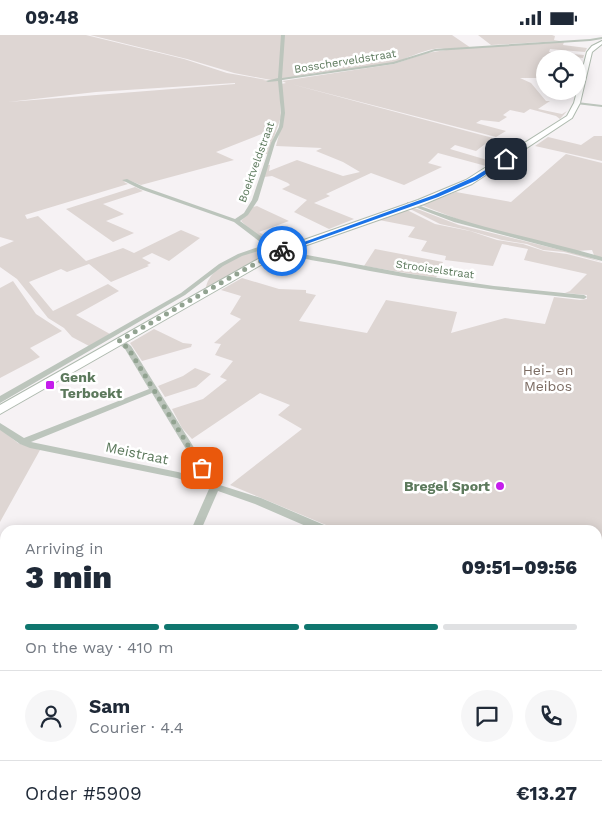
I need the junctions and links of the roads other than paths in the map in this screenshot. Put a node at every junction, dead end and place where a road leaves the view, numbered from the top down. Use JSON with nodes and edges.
{"nodes":[{"id":1,"x":283,"y":35,"type":"edge"},
{"id":2,"x":602,"y":38,"type":"edge"},
{"id":3,"x":590,"y":40,"type":"junction"},
{"id":4,"x":599,"y":44,"type":"edge"},
{"id":5,"x":280,"y":80,"type":"junction"},
{"id":6,"x":268,"y":81,"type":"dead end"},
{"id":7,"x":579,"y":103,"type":"junction"},
{"id":8,"x":602,"y":106,"type":"edge"},
{"id":9,"x":125,"y":180,"type":"dead end"},
{"id":10,"x":411,"y":204,"type":"junction"},
{"id":11,"x":236,"y":221,"type":"junction"},
{"id":12,"x":267,"y":246,"type":"junction"},
{"id":13,"x":282,"y":251,"type":"junction"},
{"id":14,"x":602,"y":259,"type":"edge"},
{"id":15,"x":584,"y":297,"type":"dead end"},
{"id":16,"x":119,"y":341,"type":"junction"},
{"id":17,"x":153,"y":390,"type":"junction"},
{"id":18,"x":0,"y":400,"type":"edge"},
{"id":19,"x":0,"y":410,"type":"edge"},
{"id":20,"x":0,"y":426,"type":"edge"},
{"id":21,"x":24,"y":443,"type":"junction"},
{"id":22,"x":200,"y":482,"type":"junction"},
{"id":23,"x":215,"y":487,"type":"junction"},
{"id":24,"x":198,"y":525,"type":"edge"},
{"id":25,"x":313,"y":525,"type":"edge"}],
"edges":[{"from":1,"to":5,"type":"street","name":"Boektveldstraat"},
{"from":2,"to":3,"type":"street"},
{"from":3,"to":4,"type":"street"},
{"from":3,"to":5,"type":"street","name":"Bosscherveldstraat"},
{"from":4,"to":7,"type":"main road"},
{"from":5,"to":6,"type":"street"},
{"from":5,"to":11,"type":"street","name":"Boektveldstraat"},
{"from":7,"to":8,"type":"street"},
{"from":7,"to":10,"type":"main road"},
{"from":9,"to":11,"type":"street"},
{"from":10,"to":13,"type":"main road"},
{"from":10,"to":14,"type":"street"},
{"from":11,"to":12,"type":"street","name":"Boektveldstraat"},
{"from":12,"to":13,"type":"street","name":"Boektveldstraat"},
{"from":12,"to":18,"type":"street"},
{"from":13,"to":15,"type":"street","name":"Strooiselstraat"},
{"from":13,"to":16,"type":"main road"},
{"from":16,"to":17,"type":"street"},
{"from":16,"to":19,"type":"main road"},
{"from":17,"to":21,"type":"street"},
{"from":17,"to":22,"type":"street"},
{"from":20,"to":21,"type":"street","name":"Meistraat"},
{"from":21,"to":22,"type":"street","name":"Meistraat"},
{"from":22,"to":23,"type":"street","name":"Meistraat"},
{"from":23,"to":24,"type":"street"},
{"from":23,"to":25,"type":"street","name":"Meistraat"}]}
